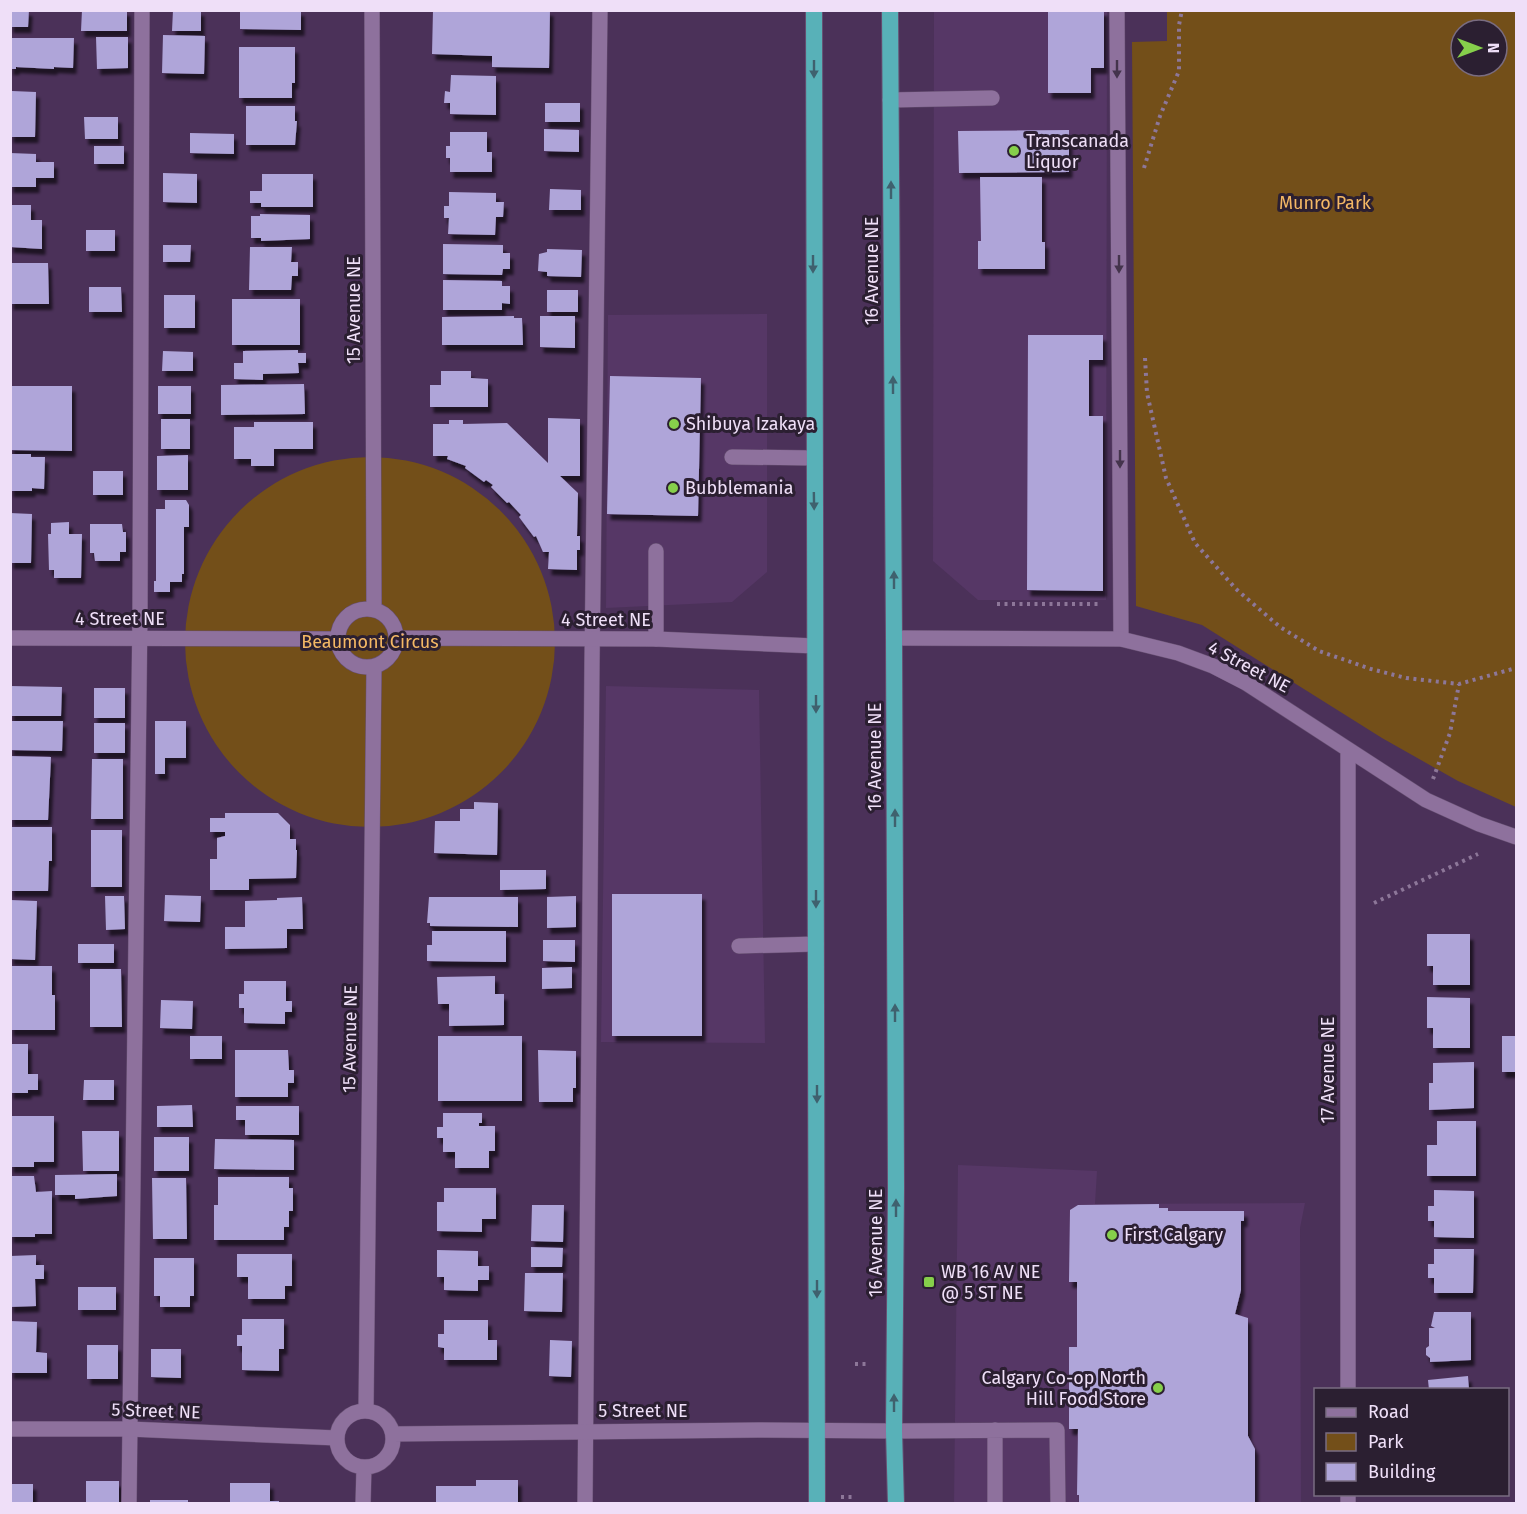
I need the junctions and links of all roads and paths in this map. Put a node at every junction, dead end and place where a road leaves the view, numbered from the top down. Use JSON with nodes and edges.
{"nodes":[{"id":1,"x":141,"y":10,"type":"edge"},
{"id":2,"x":372,"y":10,"type":"edge"},
{"id":3,"x":600,"y":10,"type":"edge"},
{"id":4,"x":814,"y":10,"type":"edge"},
{"id":5,"x":890,"y":10,"type":"edge"},
{"id":6,"x":1117,"y":10,"type":"edge"},
{"id":7,"x":1182,"y":10,"type":"edge"},
{"id":8,"x":992,"y":98,"type":"dead end"},
{"id":9,"x":890,"y":100,"type":"junction"},
{"id":10,"x":1143,"y":174,"type":"dead end"},
{"id":11,"x":1144,"y":349,"type":"dead end"},
{"id":12,"x":732,"y":457,"type":"dead end"},
{"id":13,"x":813,"y":458,"type":"junction"},
{"id":14,"x":656,"y":551,"type":"dead end"},
{"id":15,"x":997,"y":604,"type":"dead end"},
{"id":16,"x":1120,"y":604,"type":"junction"},
{"id":17,"x":374,"y":609,"type":"junction"},
{"id":18,"x":10,"y":638,"type":"edge"},
{"id":19,"x":139,"y":638,"type":"junction"},
{"id":20,"x":397,"y":638,"type":"junction"},
{"id":21,"x":894,"y":638,"type":"junction"},
{"id":22,"x":338,"y":639,"type":"junction"},
{"id":23,"x":592,"y":639,"type":"junction"},
{"id":24,"x":656,"y":639,"type":"junction"},
{"id":25,"x":1121,"y":639,"type":"junction"},
{"id":26,"x":815,"y":646,"type":"junction"},
{"id":27,"x":374,"y":667,"type":"junction"},
{"id":28,"x":1516,"y":668,"type":"edge"},
{"id":29,"x":1459,"y":684,"type":"junction"},
{"id":30,"x":1348,"y":750,"type":"junction"},
{"id":31,"x":1426,"y":801,"type":"junction"},
{"id":32,"x":1516,"y":837,"type":"edge"},
{"id":33,"x":1478,"y":854,"type":"dead end"},
{"id":34,"x":1374,"y":903,"type":"dead end"},
{"id":35,"x":816,"y":944,"type":"junction"},
{"id":36,"x":739,"y":946,"type":"dead end"},
{"id":37,"x":867,"y":1364,"type":"dead end"},
{"id":38,"x":855,"y":1365,"type":"dead end"},
{"id":39,"x":1348,"y":1388,"type":"edge"},
{"id":40,"x":366,"y":1411,"type":"junction"},
{"id":41,"x":10,"y":1429,"type":"edge"},
{"id":42,"x":129,"y":1429,"type":"junction"},
{"id":43,"x":818,"y":1430,"type":"junction"},
{"id":44,"x":995,"y":1430,"type":"junction"},
{"id":45,"x":586,"y":1431,"type":"junction"},
{"id":46,"x":894,"y":1431,"type":"junction"},
{"id":47,"x":393,"y":1434,"type":"junction"},
{"id":48,"x":337,"y":1438,"type":"junction"},
{"id":49,"x":364,"y":1467,"type":"junction"},
{"id":50,"x":840,"y":1497,"type":"dead end"},
{"id":51,"x":853,"y":1497,"type":"dead end"},
{"id":52,"x":129,"y":1503,"type":"edge"},
{"id":53,"x":363,"y":1503,"type":"edge"},
{"id":54,"x":585,"y":1503,"type":"edge"},
{"id":55,"x":818,"y":1503,"type":"edge"},
{"id":56,"x":896,"y":1503,"type":"edge"},
{"id":57,"x":995,"y":1503,"type":"edge"},
{"id":58,"x":1058,"y":1503,"type":"edge"}],
"edges":[{"from":1,"to":19,"type":"street"},
{"from":2,"to":17,"type":"street","name":"15 Avenue NE"},
{"from":3,"to":23,"type":"street"},
{"from":4,"to":13,"type":"highway","one_way":true},
{"from":5,"to":9,"type":"highway","name":"16 Avenue NE"},
{"from":6,"to":16,"type":"street","one_way":true},
{"from":7,"to":10,"type":"path"},
{"from":8,"to":9,"type":"street"},
{"from":21,"to":9,"type":"highway","name":"16 Avenue NE","one_way":true},
{"from":11,"to":29,"type":"path"},
{"from":12,"to":13,"type":"street"},
{"from":13,"to":26,"type":"highway","one_way":true},
{"from":14,"to":24,"type":"street"},
{"from":15,"to":16,"type":"path"},
{"from":16,"to":25,"type":"street"},
{"from":17,"to":20,"type":"street"},
{"from":17,"to":22,"type":"street"},
{"from":18,"to":19,"type":"street","name":"4 Street NE"},
{"from":19,"to":22,"type":"street","name":"4 Street NE"},
{"from":19,"to":42,"type":"street"},
{"from":20,"to":23,"type":"street","name":"4 Street NE"},
{"from":20,"to":27,"type":"street"},
{"from":21,"to":25,"type":"street","name":"4 Street NE"},
{"from":46,"to":21,"type":"highway","name":"16 Avenue NE","one_way":true},
{"from":22,"to":27,"type":"street"},
{"from":23,"to":24,"type":"street","name":"4 Street NE"},
{"from":23,"to":45,"type":"street"},
{"from":24,"to":26,"type":"street","name":"4 Street NE"},
{"from":25,"to":30,"type":"street","name":"4 Street NE"},
{"from":26,"to":35,"type":"highway","one_way":true},
{"from":27,"to":40,"type":"street","name":"15 Avenue NE"},
{"from":28,"to":29,"type":"path"},
{"from":29,"to":31,"type":"path"},
{"from":30,"to":31,"type":"street","name":"4 Street NE"},
{"from":30,"to":39,"type":"street","name":"17 Avenue NE"},
{"from":31,"to":32,"type":"street","name":"4 Street NE"},
{"from":33,"to":34,"type":"path"},
{"from":35,"to":36,"type":"street"},
{"from":35,"to":43,"type":"highway","one_way":true},
{"from":37,"to":38,"type":"path"},
{"from":40,"to":47,"type":"street"},
{"from":40,"to":48,"type":"street"},
{"from":41,"to":42,"type":"street","name":"5 Street NE"},
{"from":42,"to":48,"type":"street","name":"5 Street NE"},
{"from":42,"to":52,"type":"street"},
{"from":43,"to":45,"type":"street","name":"5 Street NE"},
{"from":43,"to":46,"type":"street","name":"5 Street NE"},
{"from":43,"to":55,"type":"highway"},
{"from":44,"to":46,"type":"street","name":"5 Street NE"},
{"from":44,"to":57,"type":"street"},
{"from":44,"to":58,"type":"street","name":"5 Street NE"},
{"from":45,"to":47,"type":"street","name":"5 Street NE"},
{"from":45,"to":54,"type":"street"},
{"from":46,"to":56,"type":"highway","name":"16 Avenue NE"},
{"from":47,"to":49,"type":"street"},
{"from":48,"to":49,"type":"street"},
{"from":49,"to":53,"type":"street"},
{"from":50,"to":51,"type":"path"}]}
